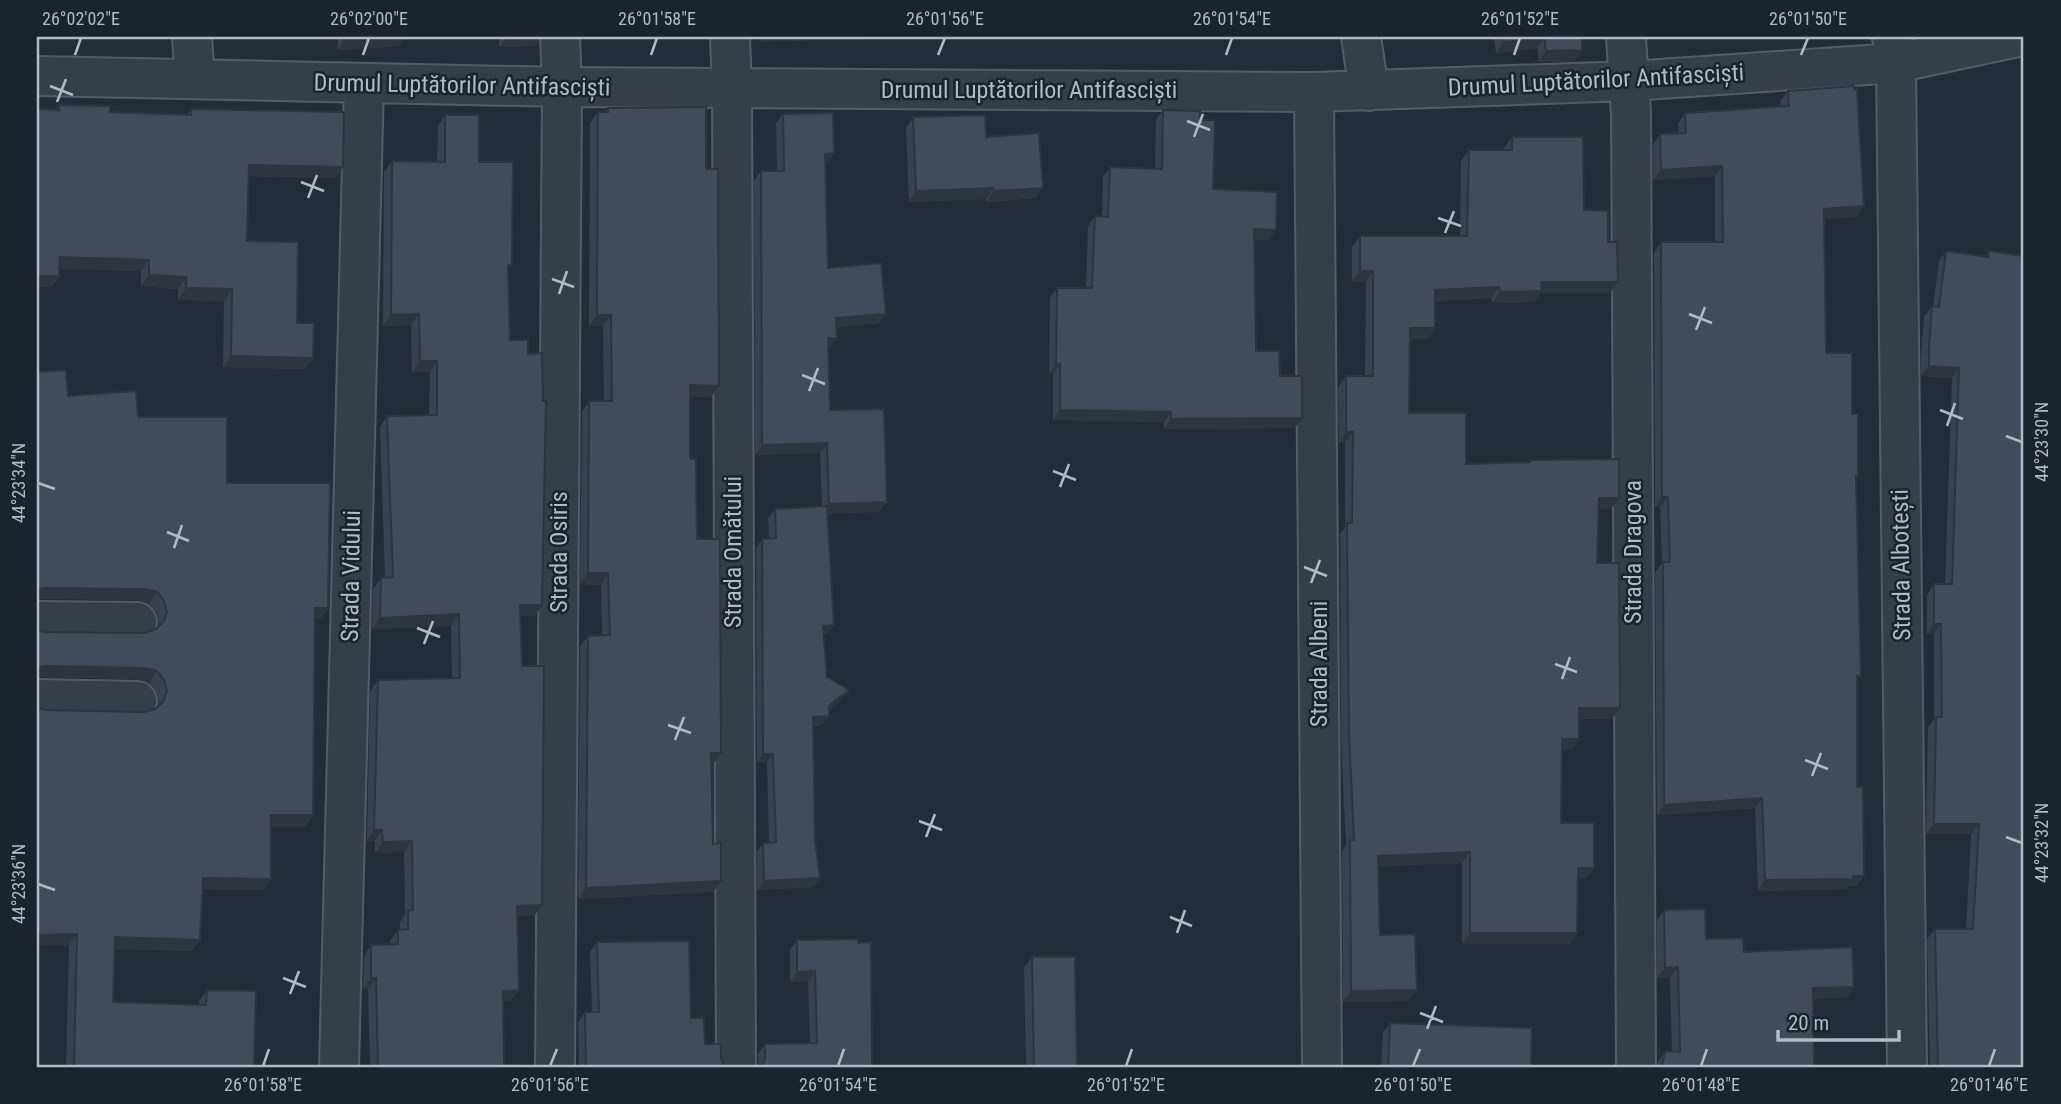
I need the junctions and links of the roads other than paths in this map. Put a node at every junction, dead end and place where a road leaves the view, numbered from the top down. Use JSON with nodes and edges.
{"nodes":[{"id":1,"x":192,"y":37,"type":"edge"},
{"id":2,"x":560,"y":37,"type":"edge"},
{"id":3,"x":730,"y":37,"type":"edge"},
{"id":4,"x":1361,"y":37,"type":"edge"},
{"id":5,"x":1626,"y":37,"type":"edge"},
{"id":6,"x":2018,"y":37,"type":"edge"},
{"id":7,"x":1894,"y":50,"type":"edge"},
{"id":8,"x":37,"y":76,"type":"edge"},
{"id":9,"x":195,"y":78,"type":"junction"},
{"id":10,"x":1630,"y":81,"type":"junction"},
{"id":11,"x":364,"y":84,"type":"junction"},
{"id":12,"x":562,"y":88,"type":"junction"},
{"id":13,"x":732,"y":88,"type":"junction"},
{"id":14,"x":1369,"y":91,"type":"junction"},
{"id":15,"x":1314,"y":92,"type":"junction"},
{"id":16,"x":37,"y":621,"type":"edge"},
{"id":17,"x":137,"y":622,"type":"dead end"},
{"id":18,"x":37,"y":699,"type":"edge"},
{"id":19,"x":137,"y":701,"type":"dead end"},
{"id":20,"x":339,"y":1067,"type":"edge"},
{"id":21,"x":555,"y":1067,"type":"edge"},
{"id":22,"x":736,"y":1067,"type":"edge"},
{"id":23,"x":1322,"y":1067,"type":"edge"},
{"id":24,"x":1636,"y":1067,"type":"edge"},
{"id":25,"x":1907,"y":1067,"type":"edge"}],
"edges":[{"from":1,"to":9,"type":"street"},
{"from":2,"to":12,"type":"street","name":"Strada Osiris"},
{"from":3,"to":13,"type":"street","name":"Strada Omătului"},
{"from":4,"to":14,"type":"street"},
{"from":5,"to":10,"type":"street","name":"Strada Dragova"},
{"from":6,"to":7,"type":"street","name":"Drumul Luptătorilor Antifasciști"},
{"from":7,"to":10,"type":"street","name":"Drumul Luptătorilor Antifasciști"},
{"from":7,"to":25,"type":"street","name":"Strada Albotești"},
{"from":8,"to":9,"type":"street","name":"Drumul Luptătorilor Antifasciști"},
{"from":9,"to":11,"type":"street","name":"Drumul Luptătorilor Antifasciști"},
{"from":10,"to":14,"type":"street","name":"Drumul Luptătorilor Antifasciști"},
{"from":10,"to":24,"type":"street","name":"Strada Dragova"},
{"from":11,"to":12,"type":"street","name":"Drumul Luptătorilor Antifasciști"},
{"from":11,"to":20,"type":"street","name":"Strada Vidului"},
{"from":12,"to":13,"type":"street","name":"Drumul Luptătorilor Antifasciști"},
{"from":12,"to":21,"type":"street","name":"Strada Osiris"},
{"from":13,"to":15,"type":"street","name":"Drumul Luptătorilor Antifasciști"},
{"from":13,"to":22,"type":"street","name":"Strada Omătului"},
{"from":14,"to":15,"type":"street","name":"Drumul Luptătorilor Antifasciști"},
{"from":15,"to":23,"type":"street","name":"Strada Albeni"},
{"from":16,"to":17,"type":"street"},
{"from":18,"to":19,"type":"street"}]}
